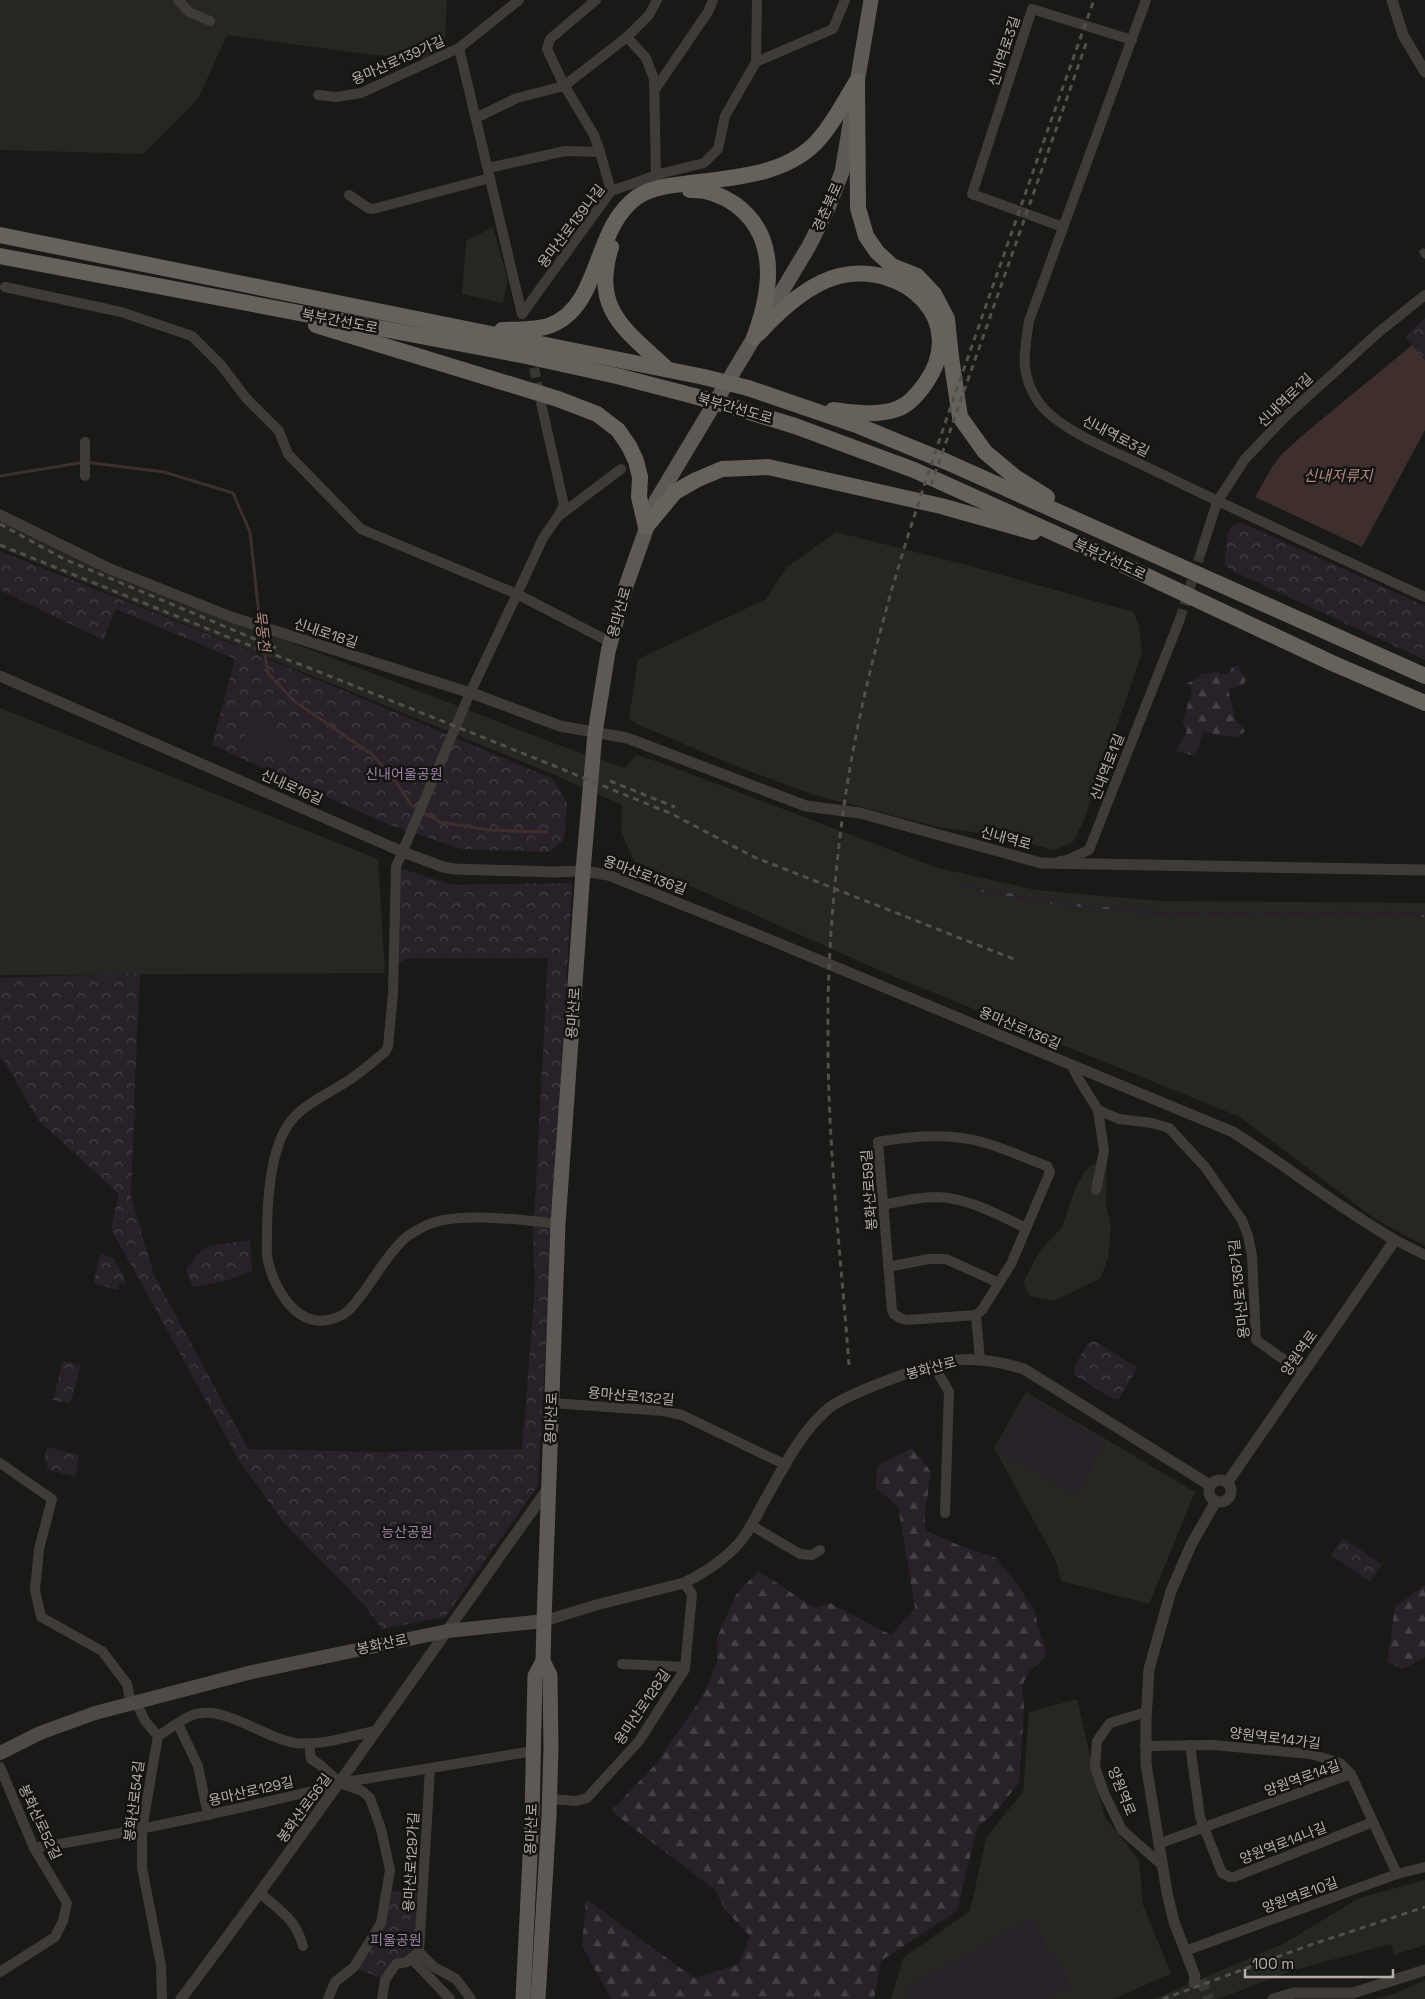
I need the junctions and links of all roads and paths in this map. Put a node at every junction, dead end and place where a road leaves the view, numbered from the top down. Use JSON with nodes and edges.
{"nodes":[{"id":1,"x":178,"y":0,"type":"edge"},
{"id":2,"x":519,"y":0,"type":"edge"},
{"id":3,"x":596,"y":0,"type":"edge"},
{"id":4,"x":657,"y":0,"type":"edge"},
{"id":5,"x":713,"y":0,"type":"edge"},
{"id":6,"x":757,"y":0,"type":"edge"},
{"id":7,"x":846,"y":0,"type":"edge"},
{"id":8,"x":871,"y":0,"type":"edge"},
{"id":9,"x":1146,"y":0,"type":"edge"},
{"id":10,"x":1392,"y":0,"type":"edge"},
{"id":11,"x":210,"y":22,"type":"dead end"},
{"id":12,"x":627,"y":37,"type":"junction"},
{"id":13,"x":1132,"y":40,"type":"junction"},
{"id":14,"x":459,"y":48,"type":"junction"},
{"id":15,"x":756,"y":62,"type":"junction"},
{"id":16,"x":1425,"y":72,"type":"edge"},
{"id":17,"x":857,"y":80,"type":"junction"},
{"id":18,"x":564,"y":86,"type":"junction"},
{"id":19,"x":656,"y":88,"type":"junction"},
{"id":20,"x":318,"y":95,"type":"dead end"},
{"id":21,"x":476,"y":118,"type":"junction"},
{"id":22,"x":600,"y":152,"type":"junction"},
{"id":23,"x":489,"y":173,"type":"junction"},
{"id":24,"x":656,"y":176,"type":"junction"},
{"id":25,"x":611,"y":191,"type":"junction"},
{"id":26,"x":349,"y":195,"type":"dead end"},
{"id":27,"x":1063,"y":228,"type":"junction"},
{"id":28,"x":0,"y":235,"type":"edge"},
{"id":29,"x":0,"y":256,"type":"edge"},
{"id":30,"x":5,"y":287,"type":"dead end"},
{"id":31,"x":1425,"y":295,"type":"edge"},
{"id":32,"x":251,"y":304,"type":"junction"},
{"id":33,"x":522,"y":314,"type":"joint"},
{"id":34,"x":482,"y":332,"type":"junction"},
{"id":35,"x":754,"y":338,"type":"junction"},
{"id":36,"x":666,"y":368,"type":"junction"},
{"id":37,"x":722,"y":392,"type":"joint"},
{"id":38,"x":542,"y":403,"type":"tunnel mouth"},
{"id":39,"x":803,"y":407,"type":"junction"},
{"id":40,"x":85,"y":442,"type":"dead end"},
{"id":41,"x":620,"y":469,"type":"dead end"},
{"id":42,"x":85,"y":476,"type":"dead end"},
{"id":43,"x":1217,"y":502,"type":"junction"},
{"id":44,"x":0,"y":514,"type":"edge"},
{"id":45,"x":559,"y":515,"type":"junction"},
{"id":46,"x":1088,"y":524,"type":"junction"},
{"id":47,"x":646,"y":527,"type":"junction"},
{"id":48,"x":1085,"y":547,"type":"junction"},
{"id":49,"x":1201,"y":552,"type":"tunnel mouth"},
{"id":50,"x":518,"y":594,"type":"junction"},
{"id":51,"x":1425,"y":597,"type":"edge"},
{"id":52,"x":1180,"y":619,"type":"tunnel mouth"},
{"id":53,"x":610,"y":642,"type":"junction"},
{"id":54,"x":0,"y":676,"type":"edge"},
{"id":55,"x":1425,"y":676,"type":"edge"},
{"id":56,"x":470,"y":693,"type":"junction"},
{"id":57,"x":1425,"y":703,"type":"edge"},
{"id":58,"x":596,"y":733,"type":"junction"},
{"id":59,"x":402,"y":852,"type":"junction"},
{"id":60,"x":1041,"y":863,"type":"junction"},
{"id":61,"x":1425,"y":870,"type":"edge"},
{"id":62,"x":583,"y":871,"type":"junction"},
{"id":63,"x":1072,"y":1066,"type":"junction"},
{"id":64,"x":1098,"y":1110,"type":"junction"},
{"id":65,"x":1096,"y":1190,"type":"dead end"},
{"id":66,"x":883,"y":1205,"type":"junction"},
{"id":67,"x":558,"y":1224,"type":"junction"},
{"id":68,"x":1026,"y":1228,"type":"junction"},
{"id":69,"x":1395,"y":1240,"type":"junction"},
{"id":70,"x":1425,"y":1255,"type":"edge"},
{"id":71,"x":888,"y":1267,"type":"junction"},
{"id":72,"x":999,"y":1283,"type":"junction"},
{"id":73,"x":976,"y":1315,"type":"junction"},
{"id":74,"x":980,"y":1360,"type":"junction"},
{"id":75,"x":933,"y":1364,"type":"junction"},
{"id":76,"x":1303,"y":1373,"type":"junction"},
{"id":77,"x":552,"y":1403,"type":"junction"},
{"id":78,"x":0,"y":1464,"type":"edge"},
{"id":79,"x":786,"y":1465,"type":"junction"},
{"id":80,"x":1227,"y":1483,"type":"junction"},
{"id":81,"x":1209,"y":1485,"type":"junction"},
{"id":82,"x":549,"y":1488,"type":"junction"},
{"id":83,"x":1216,"y":1501,"type":"junction"},
{"id":84,"x":945,"y":1513,"type":"dead end"},
{"id":85,"x":751,"y":1525,"type":"junction"},
{"id":86,"x":820,"y":1550,"type":"dead end"},
{"id":87,"x":684,"y":1583,"type":"junction"},
{"id":88,"x":544,"y":1621,"type":"junction"},
{"id":89,"x":447,"y":1631,"type":"junction"},
{"id":90,"x":543,"y":1661,"type":"junction"},
{"id":91,"x":622,"y":1664,"type":"dead end"},
{"id":92,"x":685,"y":1667,"type":"junction"},
{"id":93,"x":134,"y":1703,"type":"junction"},
{"id":94,"x":1146,"y":1712,"type":"junction"},
{"id":95,"x":178,"y":1724,"type":"junction"},
{"id":96,"x":375,"y":1732,"type":"junction"},
{"id":97,"x":158,"y":1736,"type":"junction"},
{"id":98,"x":309,"y":1743,"type":"junction"},
{"id":99,"x":1190,"y":1745,"type":"junction"},
{"id":100,"x":1146,"y":1746,"type":"junction"},
{"id":101,"x":533,"y":1751,"type":"junction"},
{"id":102,"x":0,"y":1752,"type":"edge"},
{"id":103,"x":0,"y":1767,"type":"edge"},
{"id":104,"x":430,"y":1769,"type":"junction"},
{"id":105,"x":1351,"y":1774,"type":"junction"},
{"id":106,"x":340,"y":1783,"type":"junction"},
{"id":107,"x":549,"y":1799,"type":"junction"},
{"id":108,"x":208,"y":1815,"type":"junction"},
{"id":109,"x":1372,"y":1822,"type":"junction"},
{"id":110,"x":1204,"y":1827,"type":"junction"},
{"id":111,"x":142,"y":1829,"type":"junction"},
{"id":112,"x":1158,"y":1844,"type":"junction"},
{"id":113,"x":34,"y":1848,"type":"junction"},
{"id":114,"x":1162,"y":1864,"type":"junction"},
{"id":115,"x":1425,"y":1866,"type":"edge"},
{"id":116,"x":1397,"y":1874,"type":"junction"},
{"id":117,"x":260,"y":1893,"type":"junction"},
{"id":118,"x":302,"y":1946,"type":"dead end"},
{"id":119,"x":1185,"y":1951,"type":"junction"},
{"id":120,"x":415,"y":1955,"type":"junction"},
{"id":121,"x":1425,"y":1970,"type":"edge"},
{"id":122,"x":0,"y":1972,"type":"edge"},
{"id":123,"x":1196,"y":1980,"type":"tunnel mouth"},
{"id":124,"x":162,"y":1999,"type":"edge"},
{"id":125,"x":181,"y":1999,"type":"edge"},
{"id":126,"x":328,"y":1999,"type":"edge"},
{"id":127,"x":382,"y":1999,"type":"edge"},
{"id":128,"x":450,"y":1999,"type":"edge"},
{"id":129,"x":471,"y":1999,"type":"edge"},
{"id":130,"x":523,"y":1999,"type":"edge"},
{"id":131,"x":538,"y":1999,"type":"edge"},
{"id":132,"x":1273,"y":1999,"type":"edge"}],
"edges":[{"from":1,"to":11,"type":"street"},
{"from":2,"to":14,"type":"street","name":"용마산로139가길"},
{"from":3,"to":18,"type":"street"},
{"from":4,"to":12,"type":"street"},
{"from":5,"to":19,"type":"street"},
{"from":6,"to":15,"type":"street"},
{"from":7,"to":15,"type":"street"},
{"from":8,"to":17,"type":"main road","name":"경춘북로"},
{"from":9,"to":13,"type":"street","name":"신내역로3길"},
{"from":10,"to":16,"type":"street"},
{"from":12,"to":18,"type":"street"},
{"from":12,"to":19,"type":"street"},
{"from":13,"to":27,"type":"street","name":"신내역로3길"},
{"from":13,"to":27,"type":"street","name":"신내역로3길"},
{"from":14,"to":20,"type":"street","name":"용마산로139가길"},
{"from":14,"to":21,"type":"street","name":"용마산로139가길"},
{"from":15,"to":24,"type":"street","name":"용마산로139나길"},
{"from":17,"to":34,"type":"highway"},
{"from":17,"to":35,"type":"main road","name":"경춘북로"},
{"from":17,"to":46,"type":"highway"},
{"from":18,"to":21,"type":"street"},
{"from":18,"to":22,"type":"street"},
{"from":19,"to":24,"type":"street"},
{"from":21,"to":23,"type":"street","name":"용마산로139가길"},
{"from":22,"to":23,"type":"street"},
{"from":22,"to":25,"type":"street"},
{"from":23,"to":26,"type":"street"},
{"from":23,"to":33,"type":"street","name":"용마산로139가길"},
{"from":24,"to":25,"type":"street","name":"용마산로139나길"},
{"from":25,"to":33,"type":"street","name":"용마산로139나길"},
{"from":27,"to":43,"type":"street","name":"신내역로3길"},
{"from":28,"to":34,"type":"highway","name":"북부간선도로"},
{"from":29,"to":32,"type":"highway","name":"북부간선도로"},
{"from":30,"to":50,"type":"street"},
{"from":31,"to":43,"type":"street","name":"신내역로1길"},
{"from":32,"to":47,"type":"highway"},
{"from":32,"to":48,"type":"highway","name":"북부간선도로","bridge":true},
{"from":34,"to":36,"type":"highway","name":"북부간선도로"},
{"from":35,"to":36,"type":"highway"},
{"from":35,"to":37,"type":"main road","name":"경춘북로"},
{"from":35,"to":39,"type":"highway"},
{"from":36,"to":39,"type":"highway","name":"북부간선도로","bridge":true},
{"from":37,"to":47,"type":"main road","name":"용마산로"},
{"from":38,"to":45,"type":"street"},
{"from":39,"to":46,"type":"highway","name":"북부간선도로"},
{"from":40,"to":42,"type":"street"},
{"from":41,"to":45,"type":"street"},
{"from":43,"to":49,"type":"street","name":"신내역로1길"},
{"from":43,"to":51,"type":"street","name":"신내역로3길"},
{"from":44,"to":56,"type":"street","name":"신내로18길"},
{"from":45,"to":50,"type":"street"},
{"from":46,"to":55,"type":"highway","name":"북부간선도로"},
{"from":47,"to":48,"type":"highway"},
{"from":47,"to":53,"type":"main road","name":"용마산로"},
{"from":48,"to":57,"type":"highway","name":"북부간선도로"},
{"from":50,"to":53,"type":"street"},
{"from":50,"to":56,"type":"street"},
{"from":52,"to":60,"type":"street","name":"신내역로1길"},
{"from":53,"to":58,"type":"main road","name":"용마산로"},
{"from":54,"to":59,"type":"street","name":"신내로16길"},
{"from":56,"to":58,"type":"street","name":"신내로18길"},
{"from":56,"to":59,"type":"street"},
{"from":58,"to":60,"type":"street","name":"신내역로"},
{"from":58,"to":62,"type":"main road","name":"용마산로"},
{"from":59,"to":62,"type":"street","name":"신내로16길"},
{"from":59,"to":67,"type":"street"},
{"from":60,"to":61,"type":"street","name":"신내역로"},
{"from":62,"to":63,"type":"street","name":"용마산로136길"},
{"from":62,"to":67,"type":"main road","name":"용마산로"},
{"from":63,"to":64,"type":"street"},
{"from":63,"to":69,"type":"street","name":"용마산로136길"},
{"from":64,"to":65,"type":"street"},
{"from":64,"to":76,"type":"street","name":"용마산로136가길"},
{"from":66,"to":68,"type":"street"},
{"from":66,"to":68,"type":"street","name":"봉화산로59길"},
{"from":66,"to":71,"type":"street","name":"봉화산로59길"},
{"from":67,"to":77,"type":"main road","name":"용마산로"},
{"from":68,"to":72,"type":"street","name":"봉화산로59길"},
{"from":69,"to":70,"type":"street","name":"용마산로136길"},
{"from":69,"to":76,"type":"street","name":"양원역로"},
{"from":71,"to":72,"type":"street"},
{"from":71,"to":73,"type":"street","name":"봉화산로59길"},
{"from":72,"to":73,"type":"street","name":"봉화산로59길"},
{"from":73,"to":74,"type":"street"},
{"from":74,"to":75,"type":"street","name":"봉화산로"},
{"from":74,"to":81,"type":"street","name":"봉화산로"},
{"from":75,"to":79,"type":"street","name":"봉화산로"},
{"from":75,"to":84,"type":"street"},
{"from":76,"to":80,"type":"street","name":"양원역로"},
{"from":77,"to":79,"type":"street","name":"용마산로132길"},
{"from":77,"to":82,"type":"main road","name":"용마산로"},
{"from":78,"to":93,"type":"street"},
{"from":79,"to":85,"type":"street","name":"봉화산로"},
{"from":80,"to":81,"type":"street"},
{"from":80,"to":83,"type":"street"},
{"from":81,"to":83,"type":"street"},
{"from":82,"to":88,"type":"main road","name":"용마산로"},
{"from":82,"to":89,"type":"street","name":"봉화산로56길"},
{"from":83,"to":94,"type":"street","name":"양원역로"},
{"from":85,"to":86,"type":"street"},
{"from":85,"to":87,"type":"street","name":"봉화산로"},
{"from":87,"to":88,"type":"street","name":"봉화산로"},
{"from":87,"to":92,"type":"street","name":"용마산로128길"},
{"from":88,"to":89,"type":"main road","name":"봉화산로"},
{"from":88,"to":90,"type":"main road","name":"용마산로"},
{"from":89,"to":93,"type":"main road","name":"봉화산로"},
{"from":89,"to":96,"type":"street","name":"봉화산로56길"},
{"from":90,"to":101,"type":"main road","name":"용마산로"},
{"from":90,"to":107,"type":"main road","name":"용마산로"},
{"from":91,"to":92,"type":"street"},
{"from":92,"to":107,"type":"street","name":"용마산로128길"},
{"from":93,"to":97,"type":"street"},
{"from":93,"to":102,"type":"main road","name":"봉화산로"},
{"from":94,"to":100,"type":"street","name":"양원역로"},
{"from":94,"to":114,"type":"street","name":"양원역로"},
{"from":95,"to":97,"type":"street"},
{"from":95,"to":98,"type":"street"},
{"from":95,"to":108,"type":"street"},
{"from":96,"to":98,"type":"street"},
{"from":96,"to":106,"type":"street","name":"봉화산로56길"},
{"from":97,"to":111,"type":"street","name":"봉화산로54길"},
{"from":98,"to":106,"type":"street"},
{"from":99,"to":100,"type":"street","name":"양원역로14가길"},
{"from":99,"to":105,"type":"street","name":"양원역로14가길"},
{"from":99,"to":110,"type":"street"},
{"from":100,"to":112,"type":"street","name":"양원역로"},
{"from":101,"to":104,"type":"street","name":"용마산로129길"},
{"from":101,"to":130,"type":"main road","name":"용마산로"},
{"from":103,"to":113,"type":"street","name":"봉화산로52길"},
{"from":104,"to":106,"type":"street","name":"용마산로129길"},
{"from":104,"to":120,"type":"street","name":"용마산로129가길"},
{"from":105,"to":109,"type":"street","name":"양원역로14길"},
{"from":105,"to":110,"type":"street","name":"양원역로14길"},
{"from":106,"to":108,"type":"street","name":"용마산로129길"},
{"from":106,"to":117,"type":"street","name":"봉화산로56길"},
{"from":106,"to":126,"type":"street"},
{"from":107,"to":131,"type":"main road","name":"용마산로"},
{"from":108,"to":111,"type":"street","name":"용마산로129길"},
{"from":109,"to":110,"type":"street","name":"양원역로14나길"},
{"from":109,"to":116,"type":"street","name":"양원역로14길"},
{"from":110,"to":112,"type":"street","name":"양원역로14길"},
{"from":111,"to":113,"type":"street","name":"용마산로129길"},
{"from":111,"to":124,"type":"street","name":"봉화산로54길"},
{"from":112,"to":114,"type":"street","name":"양원역로"},
{"from":113,"to":122,"type":"street","name":"봉화산로52길"},
{"from":114,"to":119,"type":"street","name":"양원역로"},
{"from":115,"to":116,"type":"street","name":"양원역로10길"},
{"from":116,"to":119,"type":"street","name":"양원역로10길"},
{"from":117,"to":118,"type":"street"},
{"from":117,"to":125,"type":"street","name":"봉화산로56길"},
{"from":119,"to":123,"type":"street","name":"양원역로"},
{"from":120,"to":127,"type":"street"},
{"from":120,"to":128,"type":"street"},
{"from":120,"to":129,"type":"street"},
{"from":121,"to":132,"type":"street"}]}
